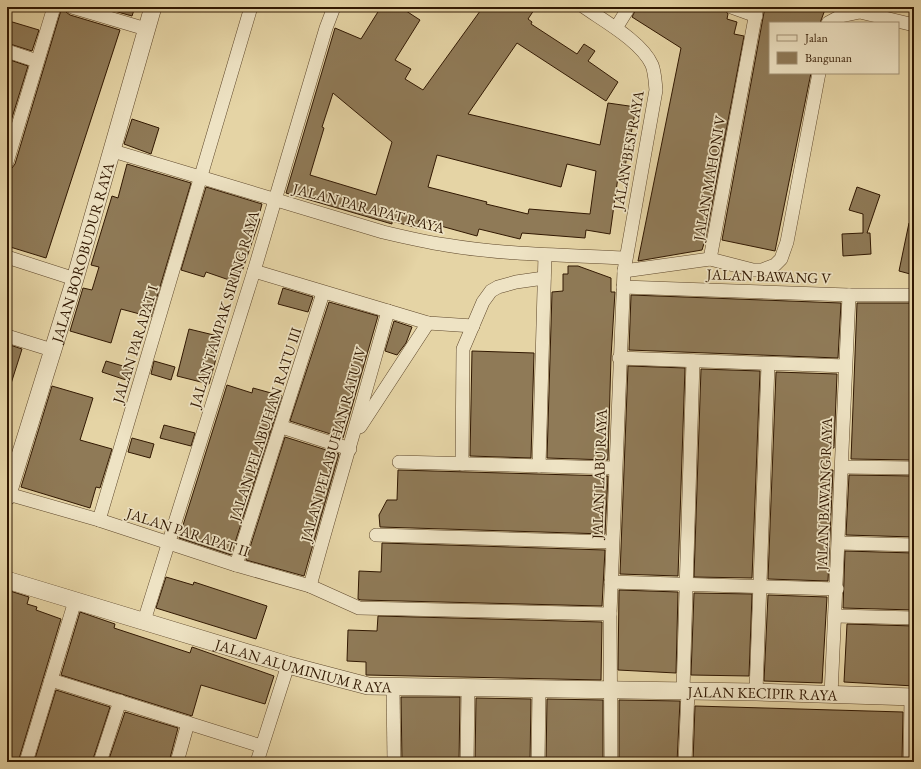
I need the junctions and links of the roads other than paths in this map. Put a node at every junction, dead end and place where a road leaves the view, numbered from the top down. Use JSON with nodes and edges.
{"nodes":[{"id":1,"x":54,"y":7,"type":"edge"},
{"id":2,"x":72,"y":7,"type":"edge"},
{"id":3,"x":153,"y":7,"type":"edge"},
{"id":4,"x":251,"y":7,"type":"edge"},
{"id":5,"x":334,"y":7,"type":"edge"},
{"id":6,"x":584,"y":7,"type":"edge"},
{"id":7,"x":629,"y":7,"type":"edge"},
{"id":8,"x":731,"y":7,"type":"edge"},
{"id":9,"x":756,"y":12,"type":"edge"},
{"id":10,"x":829,"y":22,"type":"edge"},
{"id":11,"x":914,"y":25,"type":"edge"},
{"id":12,"x":616,"y":28,"type":"junction"},
{"id":13,"x":146,"y":29,"type":"junction"},
{"id":14,"x":7,"y":50,"type":"edge"},
{"id":15,"x":37,"y":61,"type":"junction"},
{"id":16,"x":819,"y":74,"type":"edge"},
{"id":17,"x":113,"y":151,"type":"junction"},
{"id":18,"x":7,"y":162,"type":"edge"},
{"id":19,"x":201,"y":177,"type":"junction"},
{"id":20,"x":274,"y":199,"type":"junction"},
{"id":21,"x":545,"y":255,"type":"junction"},
{"id":22,"x":7,"y":256,"type":"edge"},
{"id":23,"x":710,"y":259,"type":"junction"},
{"id":24,"x":624,"y":265,"type":"junction"},
{"id":25,"x":254,"y":271,"type":"junction"},
{"id":26,"x":544,"y":278,"type":"junction"},
{"id":27,"x":75,"y":279,"type":"junction"},
{"id":28,"x":623,"y":287,"type":"junction"},
{"id":29,"x":324,"y":293,"type":"junction"},
{"id":30,"x":849,"y":295,"type":"junction"},
{"id":31,"x":914,"y":295,"type":"edge"},
{"id":32,"x":388,"y":311,"type":"junction"},
{"id":33,"x":428,"y":323,"type":"junction"},
{"id":34,"x":473,"y":326,"type":"junction"},
{"id":35,"x":7,"y":336,"type":"edge"},
{"id":36,"x":52,"y":350,"type":"junction"},
{"id":37,"x":619,"y":358,"type":"junction"},
{"id":38,"x":693,"y":361,"type":"junction"},
{"id":39,"x":768,"y":364,"type":"junction"},
{"id":40,"x":844,"y":366,"type":"junction"},
{"id":41,"x":282,"y":427,"type":"junction"},
{"id":42,"x":352,"y":443,"type":"junction"},
{"id":43,"x":399,"y":462,"type":"dead end"},
{"id":44,"x":462,"y":464,"type":"junction"},
{"id":45,"x":539,"y":466,"type":"junction"},
{"id":46,"x":842,"y":467,"type":"junction"},
{"id":47,"x":615,"y":468,"type":"junction"},
{"id":48,"x":914,"y":468,"type":"edge"},
{"id":49,"x":7,"y":496,"type":"edge"},
{"id":50,"x":99,"y":520,"type":"junction"},
{"id":51,"x":376,"y":535,"type":"dead end"},
{"id":52,"x":168,"y":542,"type":"junction"},
{"id":53,"x":612,"y":542,"type":"junction"},
{"id":54,"x":839,"y":544,"type":"junction"},
{"id":55,"x":914,"y":545,"type":"edge"},
{"id":56,"x":236,"y":565,"type":"junction"},
{"id":57,"x":7,"y":580,"type":"edge"},
{"id":58,"x":611,"y":582,"type":"junction"},
{"id":59,"x":687,"y":584,"type":"junction"},
{"id":60,"x":760,"y":585,"type":"junction"},
{"id":61,"x":310,"y":586,"type":"junction"},
{"id":62,"x":836,"y":589,"type":"junction"},
{"id":63,"x":75,"y":601,"type":"junction"},
{"id":64,"x":610,"y":614,"type":"junction"},
{"id":65,"x":836,"y":616,"type":"junction"},
{"id":66,"x":914,"y":618,"type":"edge"},
{"id":67,"x":144,"y":621,"type":"junction"},
{"id":68,"x":288,"y":665,"type":"junction"},
{"id":69,"x":50,"y":680,"type":"junction"},
{"id":70,"x":393,"y":688,"type":"junction"},
{"id":71,"x":468,"y":689,"type":"junction"},
{"id":72,"x":539,"y":690,"type":"junction"},
{"id":73,"x":610,"y":690,"type":"junction"},
{"id":74,"x":685,"y":691,"type":"junction"},
{"id":75,"x":756,"y":692,"type":"junction"},
{"id":76,"x":831,"y":695,"type":"junction"},
{"id":77,"x":913,"y":697,"type":"edge"},
{"id":78,"x":120,"y":701,"type":"junction"},
{"id":79,"x":188,"y":723,"type":"junction"},
{"id":80,"x":261,"y":746,"type":"junction"},
{"id":81,"x":26,"y":762,"type":"edge"},
{"id":82,"x":100,"y":762,"type":"edge"},
{"id":83,"x":177,"y":762,"type":"edge"},
{"id":84,"x":257,"y":762,"type":"edge"},
{"id":85,"x":394,"y":762,"type":"edge"},
{"id":86,"x":467,"y":762,"type":"edge"},
{"id":87,"x":538,"y":762,"type":"edge"},
{"id":88,"x":611,"y":762,"type":"edge"},
{"id":89,"x":685,"y":762,"type":"edge"},
{"id":90,"x":910,"y":762,"type":"edge"}],
"edges":[{"from":1,"to":15,"type":"street"},
{"from":2,"to":13,"type":"street"},
{"from":3,"to":13,"type":"street","name":"JALAN BOROBUDUR RAYA"},
{"from":4,"to":19,"type":"street","name":"JALAN PARAPAT I"},
{"from":5,"to":20,"type":"street","name":"JALAN TAMPAK SIRING RAYA"},
{"from":6,"to":12,"type":"street","name":"JALAN BESI RAYA"},
{"from":7,"to":12,"type":"street"},
{"from":8,"to":9,"type":"street","name":"JALAN MAHONI V"},
{"from":9,"to":23,"type":"street","name":"JALAN MAHONI V"},
{"from":10,"to":11,"type":"street"},
{"from":12,"to":24,"type":"street","name":"JALAN BESI RAYA"},
{"from":13,"to":17,"type":"street","name":"JALAN BOROBUDUR RAYA"},
{"from":14,"to":15,"type":"street"},
{"from":15,"to":18,"type":"street"},
{"from":16,"to":23,"type":"street"},
{"from":17,"to":19,"type":"street","name":"JALAN PARAPAT RAYA"},
{"from":17,"to":27,"type":"street","name":"JALAN BOROBUDUR RAYA"},
{"from":19,"to":20,"type":"street","name":"JALAN PARAPAT RAYA"},
{"from":19,"to":50,"type":"street","name":"JALAN PARAPAT I"},
{"from":20,"to":21,"type":"street","name":"JALAN PARAPAT RAYA"},
{"from":20,"to":25,"type":"street","name":"JALAN TAMPAK SIRING RAYA"},
{"from":21,"to":24,"type":"street","name":"JALAN PARAPAT RAYA"},
{"from":21,"to":26,"type":"street"},
{"from":22,"to":27,"type":"street"},
{"from":23,"to":24,"type":"street","name":"JALAN MAHONI V"},
{"from":24,"to":28,"type":"street","name":"JALAN LABU RAYA"},
{"from":25,"to":29,"type":"street"},
{"from":25,"to":52,"type":"street","name":"JALAN TAMPAK SIRING RAYA"},
{"from":26,"to":34,"type":"street"},
{"from":26,"to":45,"type":"street"},
{"from":27,"to":36,"type":"street","name":"JALAN BOROBUDUR RAYA"},
{"from":28,"to":30,"type":"street","name":"JALAN BAWANG V"},
{"from":28,"to":37,"type":"street","name":"JALAN LABU RAYA"},
{"from":29,"to":32,"type":"street"},
{"from":29,"to":41,"type":"street","name":"JALAN PELABUHAN RATU III"},
{"from":30,"to":31,"type":"street","name":"JALAN BAWANG V"},
{"from":30,"to":40,"type":"street","name":"JALAN BAWANG RAYA"},
{"from":32,"to":33,"type":"street"},
{"from":32,"to":42,"type":"street","name":"JALAN PELABUHAN RATU IV"},
{"from":33,"to":34,"type":"street"},
{"from":33,"to":42,"type":"street"},
{"from":34,"to":44,"type":"street"},
{"from":35,"to":36,"type":"street"},
{"from":36,"to":49,"type":"street","name":"JALAN BOROBUDUR RAYA"},
{"from":37,"to":38,"type":"street"},
{"from":37,"to":47,"type":"street","name":"JALAN LABU RAYA"},
{"from":38,"to":39,"type":"street"},
{"from":38,"to":59,"type":"street"},
{"from":39,"to":40,"type":"street"},
{"from":39,"to":60,"type":"street"},
{"from":40,"to":46,"type":"street","name":"JALAN BAWANG RAYA"},
{"from":41,"to":42,"type":"street"},
{"from":41,"to":56,"type":"street","name":"JALAN PELABUHAN RATU III"},
{"from":42,"to":61,"type":"street","name":"JALAN PELABUHAN RATU IV"},
{"from":43,"to":44,"type":"street"},
{"from":44,"to":45,"type":"street"},
{"from":45,"to":47,"type":"street"},
{"from":46,"to":48,"type":"street"},
{"from":46,"to":54,"type":"street","name":"JALAN BAWANG RAYA"},
{"from":47,"to":53,"type":"street","name":"JALAN LABU RAYA"},
{"from":49,"to":50,"type":"street","name":"JALAN PARAPAT II"},
{"from":50,"to":52,"type":"street","name":"JALAN PARAPAT II"},
{"from":51,"to":53,"type":"street"},
{"from":52,"to":56,"type":"street","name":"JALAN PARAPAT II"},
{"from":52,"to":67,"type":"street","name":"JALAN TAMPAK SIRING RAYA"},
{"from":53,"to":58,"type":"street","name":"JALAN LABU RAYA"},
{"from":54,"to":55,"type":"street"},
{"from":54,"to":62,"type":"street","name":"JALAN BAWANG RAYA"},
{"from":56,"to":61,"type":"street","name":"JALAN PARAPAT II"},
{"from":57,"to":63,"type":"street","name":"JALAN ALUMINIUM RAYA"},
{"from":58,"to":59,"type":"street"},
{"from":58,"to":64,"type":"street","name":"JALAN LABU RAYA"},
{"from":59,"to":60,"type":"street"},
{"from":59,"to":74,"type":"street"},
{"from":60,"to":62,"type":"street"},
{"from":60,"to":75,"type":"street"},
{"from":61,"to":64,"type":"street","name":"JALAN PARAPAT II"},
{"from":62,"to":65,"type":"street","name":"JALAN BAWANG RAYA"},
{"from":63,"to":67,"type":"street","name":"JALAN ALUMINIUM RAYA"},
{"from":63,"to":69,"type":"street"},
{"from":64,"to":73,"type":"street","name":"JALAN LABU RAYA"},
{"from":65,"to":66,"type":"street"},
{"from":65,"to":76,"type":"street","name":"JALAN BAWANG RAYA"},
{"from":67,"to":68,"type":"street","name":"JALAN ALUMINIUM RAYA"},
{"from":68,"to":70,"type":"street","name":"JALAN ALUMINIUM RAYA"},
{"from":68,"to":80,"type":"street"},
{"from":69,"to":78,"type":"street"},
{"from":69,"to":81,"type":"street"},
{"from":70,"to":71,"type":"street","name":"JALAN ALUMINIUM RAYA"},
{"from":70,"to":85,"type":"street"},
{"from":71,"to":72,"type":"street","name":"JALAN ALUMINIUM RAYA"},
{"from":71,"to":86,"type":"street"},
{"from":72,"to":73,"type":"street","name":"JALAN ALUMINIUM RAYA"},
{"from":72,"to":87,"type":"street"},
{"from":73,"to":74,"type":"street","name":"JALAN KECIPIR RAYA"},
{"from":73,"to":88,"type":"street","name":"JALAN LABU RAYA"},
{"from":74,"to":75,"type":"street","name":"JALAN KECIPIR RAYA"},
{"from":74,"to":89,"type":"street"},
{"from":75,"to":76,"type":"street","name":"JALAN KECIPIR RAYA"},
{"from":76,"to":77,"type":"street","name":"JALAN KECIPIR RAYA"},
{"from":77,"to":90,"type":"street"},
{"from":78,"to":79,"type":"street"},
{"from":78,"to":82,"type":"street"},
{"from":79,"to":80,"type":"street"},
{"from":79,"to":83,"type":"street"},
{"from":80,"to":84,"type":"street"}]}
